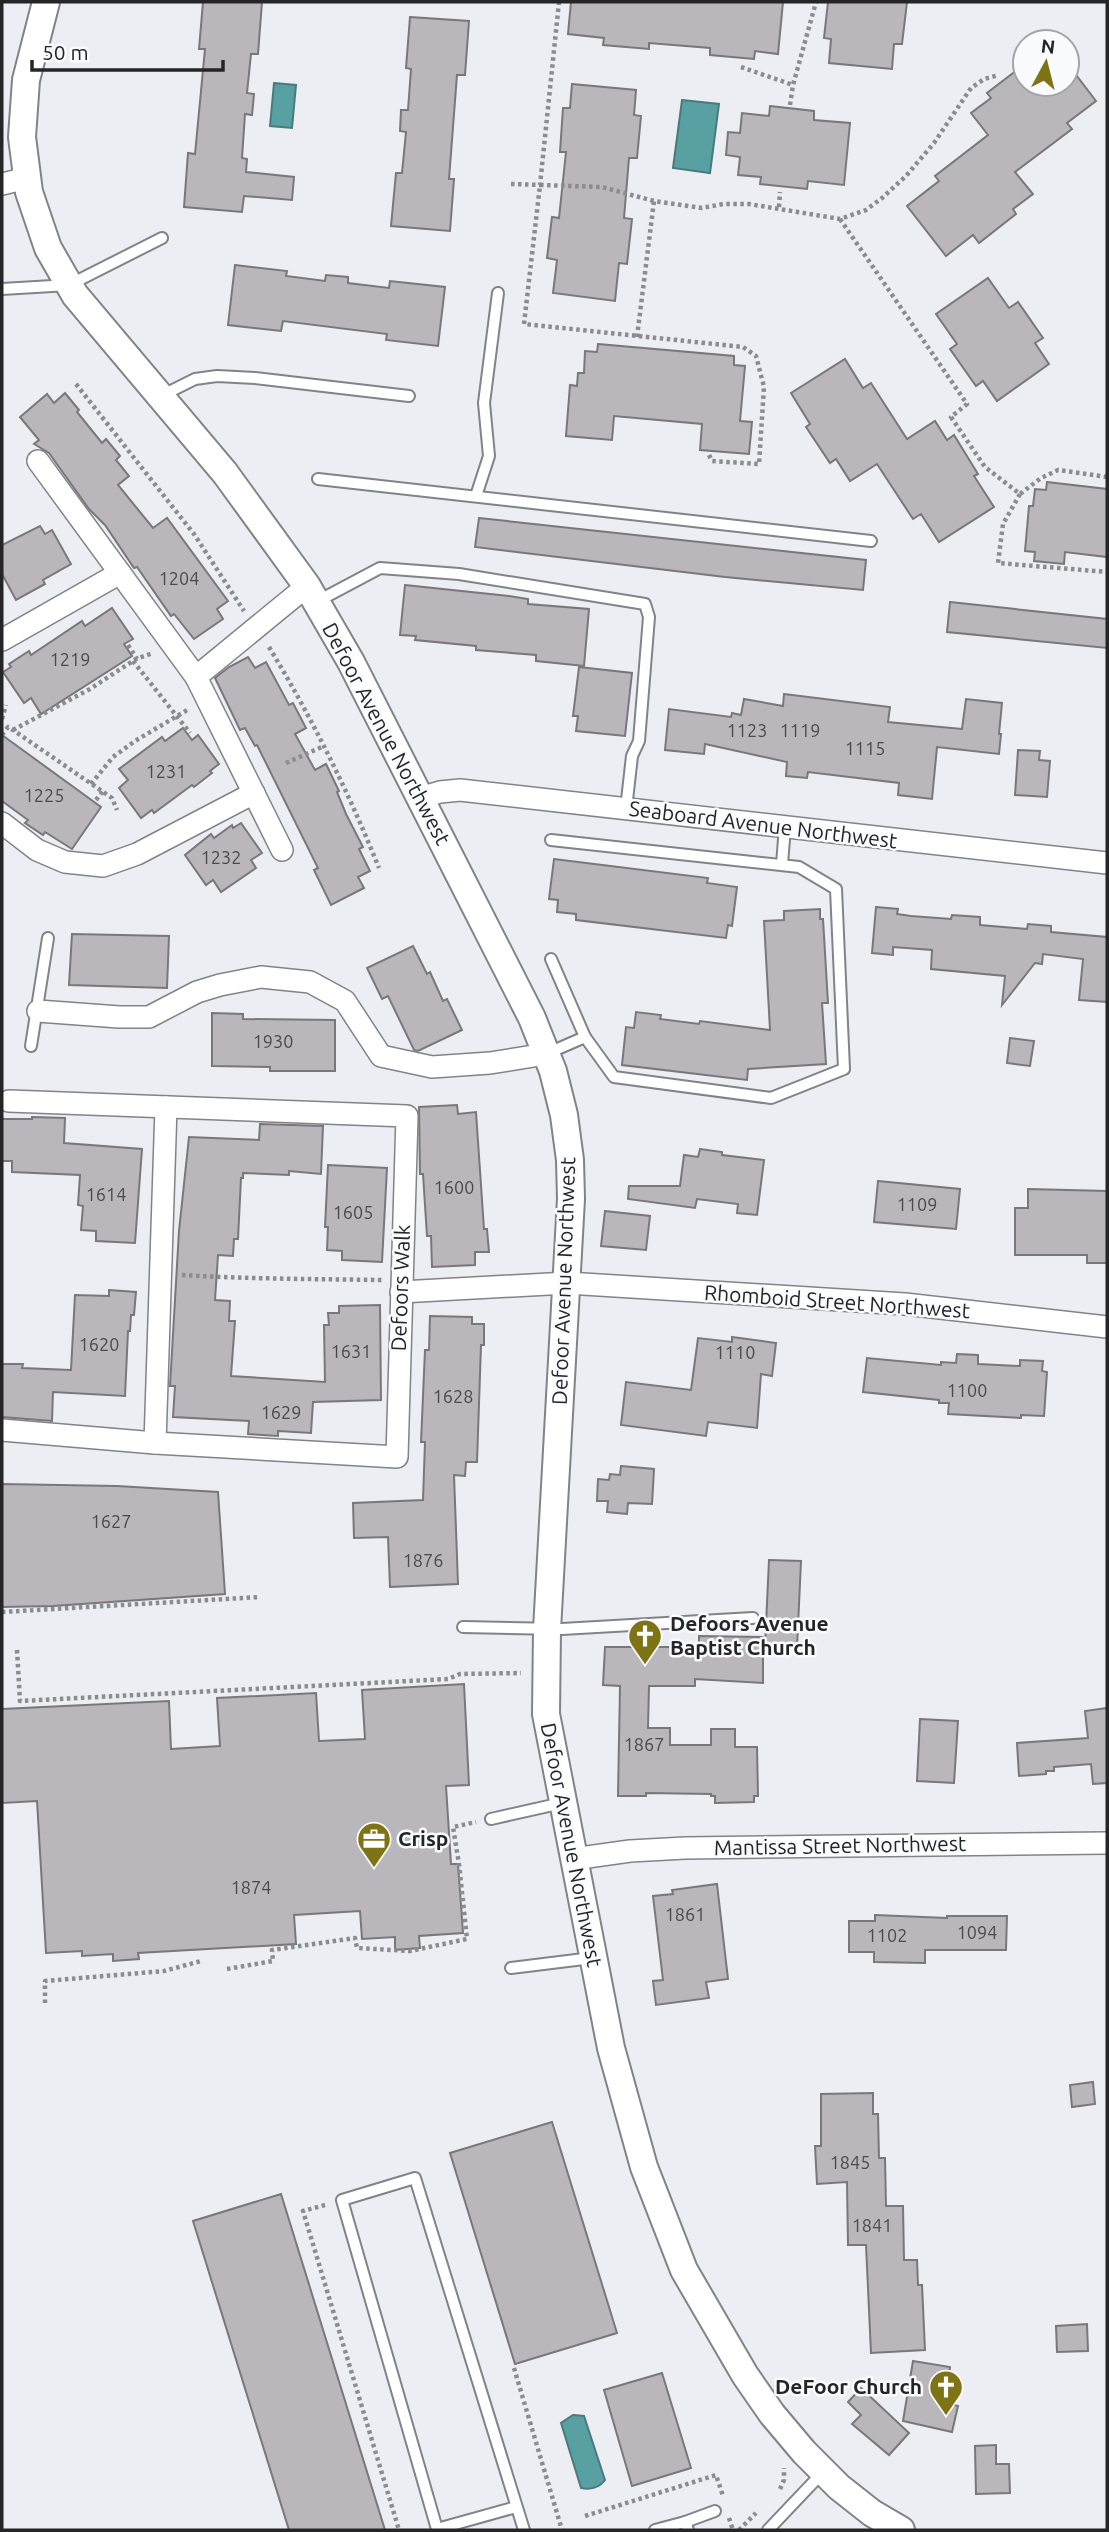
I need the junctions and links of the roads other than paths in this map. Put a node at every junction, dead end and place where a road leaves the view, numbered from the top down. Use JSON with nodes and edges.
{"nodes":[{"id":1,"x":46,"y":2,"type":"edge"},
{"id":2,"x":14,"y":181,"type":"edge"},
{"id":3,"x":162,"y":238,"type":"dead end"},
{"id":4,"x":69,"y":285,"type":"junction"},
{"id":5,"x":2,"y":289,"type":"edge"},
{"id":6,"x":498,"y":293,"type":"dead end"},
{"id":7,"x":160,"y":396,"type":"junction"},
{"id":8,"x":409,"y":396,"type":"dead end"},
{"id":9,"x":38,"y":461,"type":"dead end"},
{"id":10,"x":318,"y":479,"type":"dead end"},
{"id":11,"x":476,"y":496,"type":"junction"},
{"id":12,"x":871,"y":541,"type":"dead end"},
{"id":13,"x":120,"y":572,"type":"junction"},
{"id":14,"x":311,"y":594,"type":"junction"},
{"id":15,"x":2,"y":640,"type":"edge"},
{"id":16,"x":204,"y":692,"type":"junction"},
{"id":17,"x":254,"y":793,"type":"junction"},
{"id":18,"x":421,"y":799,"type":"junction"},
{"id":19,"x":626,"y":809,"type":"junction"},
{"id":20,"x":2,"y":823,"type":"edge"},
{"id":21,"x":785,"y":827,"type":"junction"},
{"id":22,"x":551,"y":841,"type":"dead end"},
{"id":23,"x":282,"y":850,"type":"dead end"},
{"id":24,"x":1107,"y":863,"type":"edge"},
{"id":25,"x":782,"y":864,"type":"junction"},
{"id":26,"x":48,"y":938,"type":"dead end"},
{"id":27,"x":551,"y":959,"type":"dead end"},
{"id":28,"x":38,"y":1011,"type":"junction"},
{"id":29,"x":584,"y":1037,"type":"junction"},
{"id":30,"x":32,"y":1046,"type":"dead end"},
{"id":31,"x":547,"y":1054,"type":"junction"},
{"id":32,"x":9,"y":1101,"type":"dead end"},
{"id":33,"x":166,"y":1107,"type":"junction"},
{"id":34,"x":567,"y":1283,"type":"junction"},
{"id":35,"x":401,"y":1286,"type":"junction"},
{"id":36,"x":1107,"y":1326,"type":"edge"},
{"id":37,"x":2,"y":1430,"type":"edge"},
{"id":38,"x":155,"y":1443,"type":"junction"},
{"id":39,"x":753,"y":1618,"type":"dead end"},
{"id":40,"x":463,"y":1627,"type":"dead end"},
{"id":41,"x":547,"y":1630,"type":"junction"},
{"id":42,"x":562,"y":1803,"type":"junction"},
{"id":43,"x":491,"y":1819,"type":"road end"},
{"id":44,"x":1107,"y":1843,"type":"edge"},
{"id":45,"x":573,"y":1859,"type":"junction"},
{"id":46,"x":593,"y":1958,"type":"junction"},
{"id":47,"x":511,"y":1968,"type":"dead end"},
{"id":48,"x":824,"y":2471,"type":"junction"},
{"id":49,"x":516,"y":2507,"type":"junction"},
{"id":50,"x":721,"y":2510,"type":"road end"},
{"id":51,"x":686,"y":2526,"type":"edge"},
{"id":52,"x":524,"y":2530,"type":"edge"},
{"id":53,"x":655,"y":2530,"type":"edge"},
{"id":54,"x":768,"y":2530,"type":"edge"},
{"id":55,"x":901,"y":2530,"type":"edge"}],
"edges":[{"from":1,"to":2,"type":"street","name":"Defoor Avenue Northwest"},
{"from":2,"to":4,"type":"street","name":"Defoor Avenue Northwest"},
{"from":3,"to":4,"type":"lane"},
{"from":4,"to":5,"type":"lane"},
{"from":4,"to":7,"type":"street","name":"Defoor Avenue Northwest"},
{"from":6,"to":11,"type":"lane"},
{"from":7,"to":8,"type":"lane"},
{"from":7,"to":14,"type":"street","name":"Defoor Avenue Northwest"},
{"from":9,"to":13,"type":"street"},
{"from":10,"to":11,"type":"lane"},
{"from":11,"to":12,"type":"lane"},
{"from":13,"to":15,"type":"street"},
{"from":13,"to":16,"type":"street"},
{"from":14,"to":16,"type":"street"},
{"from":14,"to":18,"type":"street","name":"Defoor Avenue Northwest"},
{"from":14,"to":19,"type":"lane"},
{"from":16,"to":17,"type":"street"},
{"from":17,"to":20,"type":"street"},
{"from":17,"to":23,"type":"street"},
{"from":18,"to":19,"type":"street","name":"Seaboard Avenue Northwest"},
{"from":18,"to":31,"type":"street","name":"Defoor Avenue Northwest"},
{"from":19,"to":21,"type":"street","name":"Seaboard Avenue Northwest"},
{"from":21,"to":24,"type":"street","name":"Seaboard Avenue Northwest"},
{"from":21,"to":25,"type":"lane"},
{"from":22,"to":25,"type":"lane"},
{"from":25,"to":29,"type":"lane"},
{"from":26,"to":28,"type":"lane"},
{"from":27,"to":29,"type":"lane"},
{"from":28,"to":30,"type":"lane"},
{"from":28,"to":31,"type":"street"},
{"from":29,"to":31,"type":"lane"},
{"from":31,"to":34,"type":"street","name":"Defoor Avenue Northwest"},
{"from":32,"to":33,"type":"street","name":"Defoors Walk"},
{"from":33,"to":35,"type":"street","name":"Defoors Walk"},
{"from":33,"to":38,"type":"street"},
{"from":34,"to":35,"type":"street","name":"Rhomboid Street Northwest"},
{"from":34,"to":36,"type":"street","name":"Rhomboid Street Northwest"},
{"from":34,"to":41,"type":"street","name":"Defoor Avenue Northwest"},
{"from":35,"to":38,"type":"street","name":"Defoors Walk"},
{"from":37,"to":38,"type":"street","name":"Defoors Walk"},
{"from":39,"to":41,"type":"lane"},
{"from":40,"to":41,"type":"lane"},
{"from":41,"to":42,"type":"street","name":"Defoor Avenue Northwest"},
{"from":42,"to":43,"type":"lane"},
{"from":42,"to":45,"type":"street","name":"Defoor Avenue Northwest"},
{"from":44,"to":45,"type":"street","name":"Mantissa Street Northwest"},
{"from":45,"to":46,"type":"street","name":"Defoor Avenue Northwest"},
{"from":46,"to":47,"type":"lane"},
{"from":46,"to":48,"type":"street","name":"Defoor Avenue Northwest"},
{"from":48,"to":54,"type":"lane"},
{"from":48,"to":55,"type":"street","name":"Defoor Avenue Northwest"},
{"from":49,"to":49,"type":"lane"},
{"from":49,"to":52,"type":"lane"},
{"from":50,"to":51,"type":"lane"},
{"from":51,"to":53,"type":"lane"}]}
